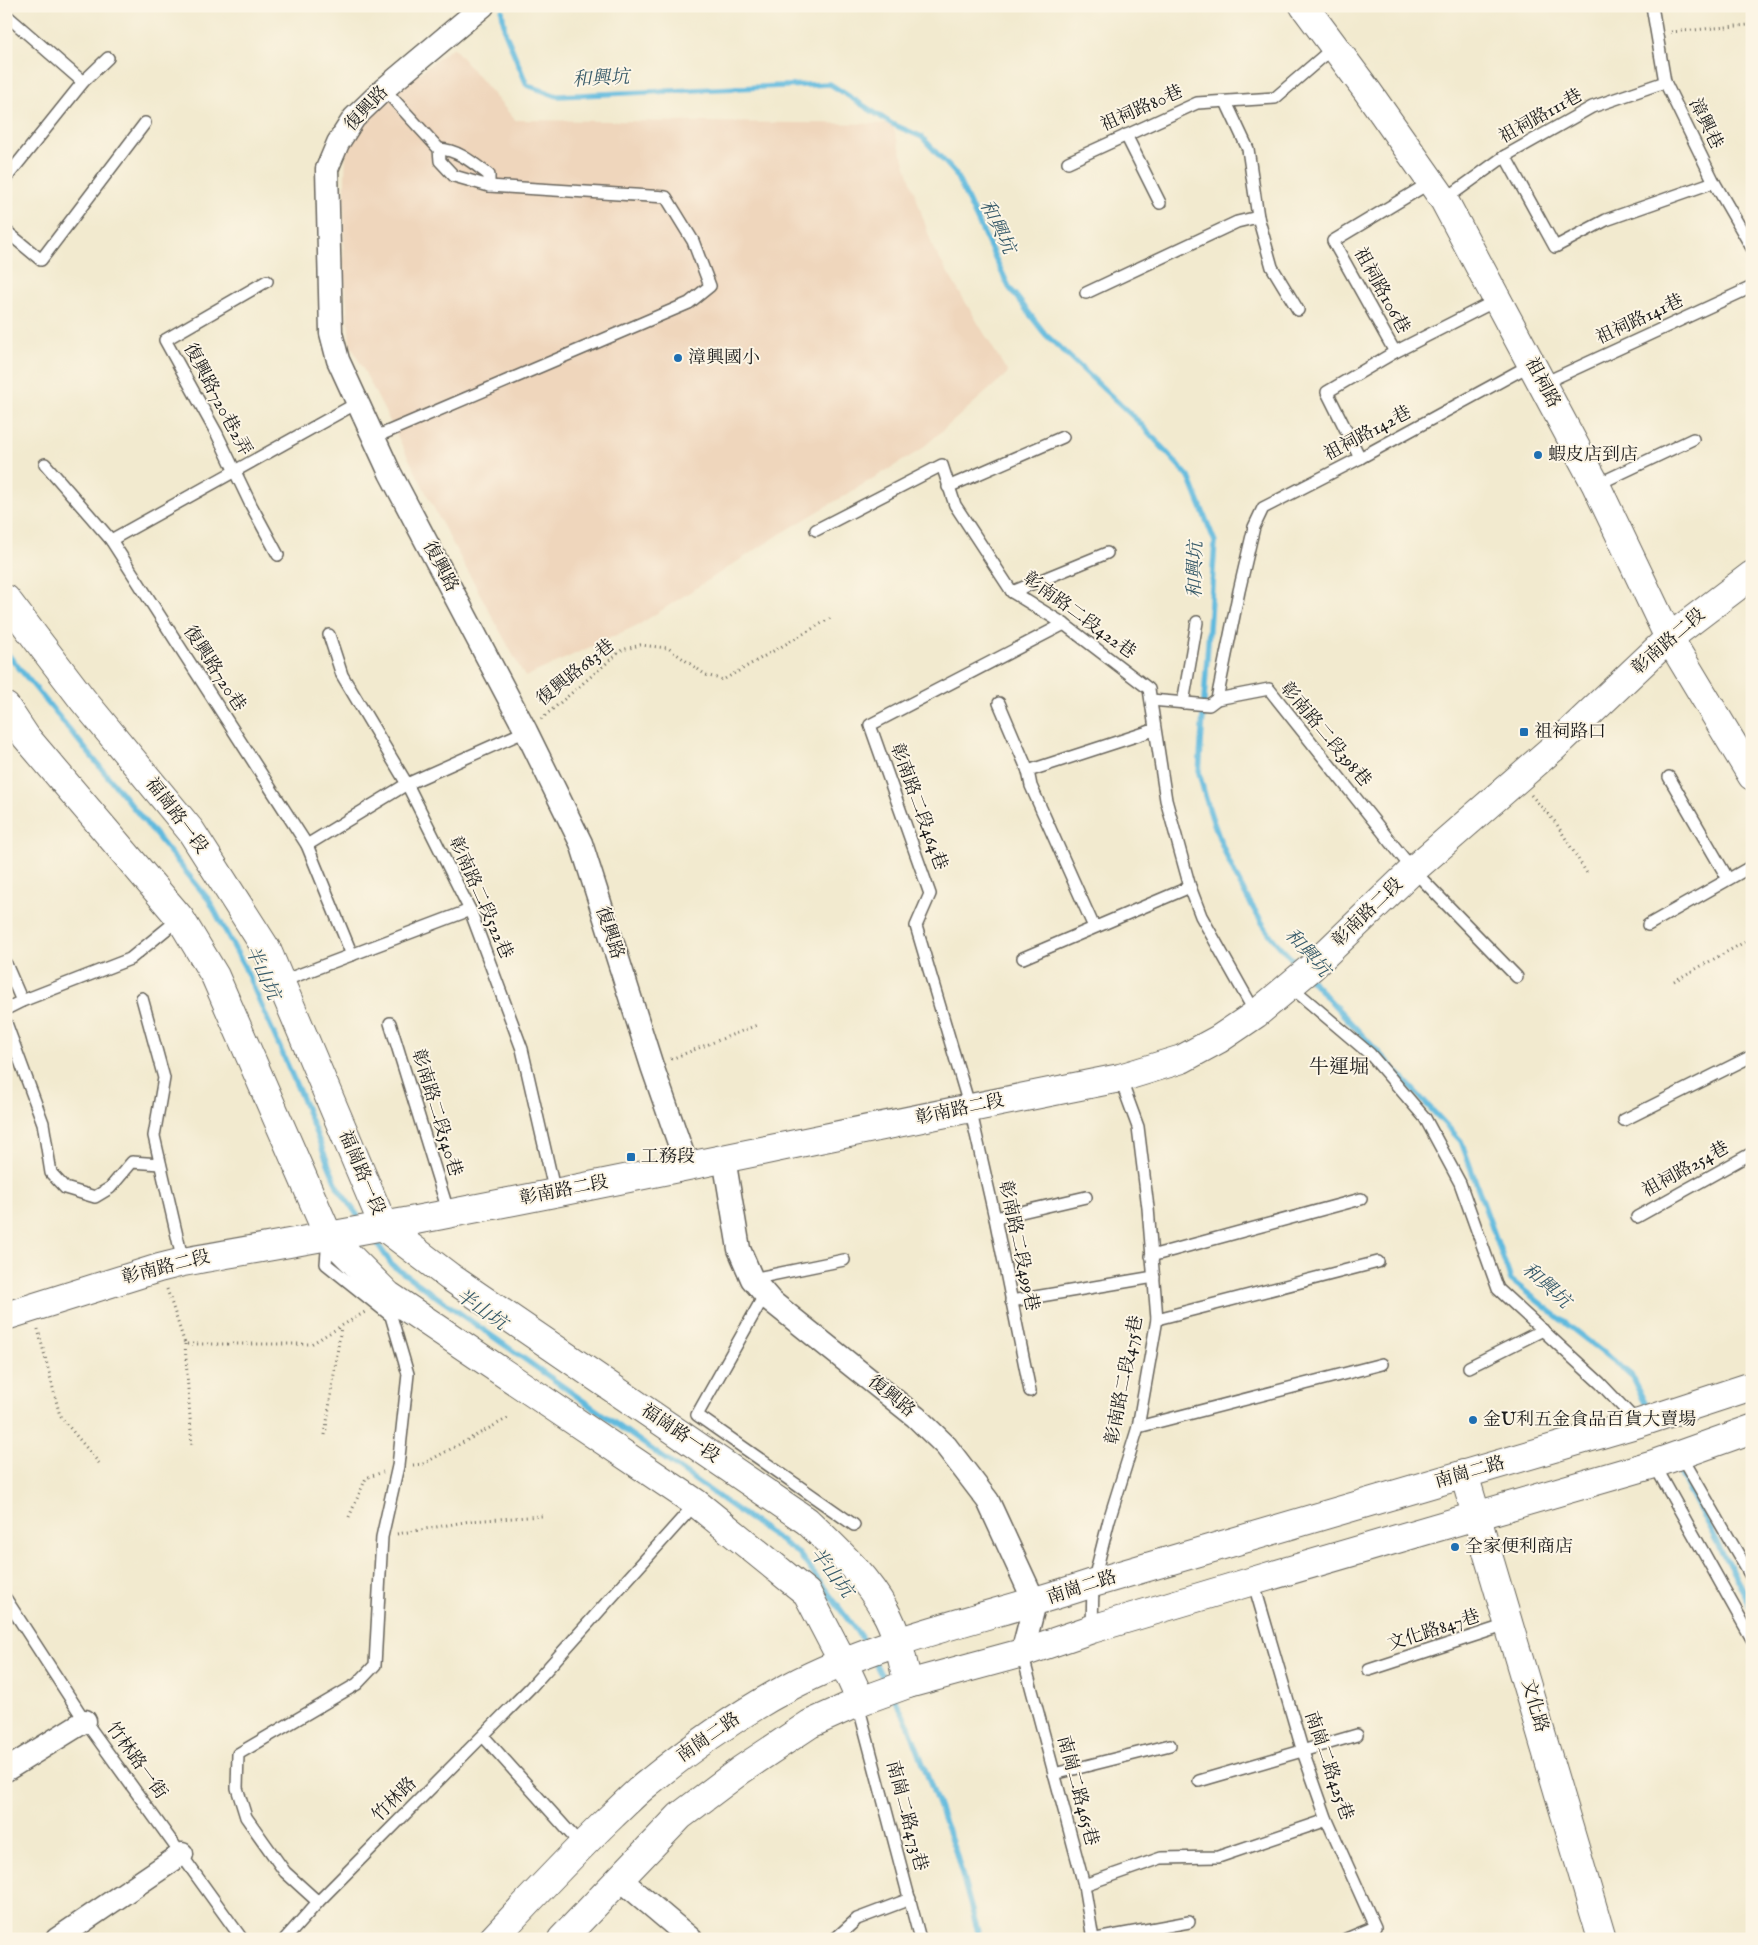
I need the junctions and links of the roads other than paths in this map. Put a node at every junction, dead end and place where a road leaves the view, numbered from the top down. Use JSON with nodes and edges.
{"nodes":[{"id":1,"x":482,"y":6,"type":"edge"},
{"id":2,"x":1304,"y":6,"type":"edge"},
{"id":3,"x":1652,"y":6,"type":"edge"},
{"id":4,"x":6,"y":15,"type":"edge"},
{"id":5,"x":1334,"y":47,"type":"junction"},
{"id":6,"x":108,"y":58,"type":"dead end"},
{"id":7,"x":83,"y":82,"type":"junction"},
{"id":8,"x":1665,"y":82,"type":"junction"},
{"id":9,"x":384,"y":89,"type":"junction"},
{"id":10,"x":1226,"y":102,"type":"junction"},
{"id":11,"x":145,"y":123,"type":"dead end"},
{"id":12,"x":1126,"y":136,"type":"junction"},
{"id":13,"x":439,"y":149,"type":"junction"},
{"id":14,"x":1505,"y":156,"type":"junction"},
{"id":15,"x":1068,"y":162,"type":"dead end"},
{"id":16,"x":9,"y":171,"type":"edge"},
{"id":17,"x":1714,"y":182,"type":"junction"},
{"id":18,"x":489,"y":186,"type":"junction"},
{"id":19,"x":1437,"y":191,"type":"junction"},
{"id":20,"x":1160,"y":204,"type":"dead end"},
{"id":21,"x":1258,"y":217,"type":"junction"},
{"id":22,"x":6,"y":231,"type":"edge"},
{"id":23,"x":1752,"y":248,"type":"edge"},
{"id":24,"x":267,"y":281,"type":"dead end"},
{"id":25,"x":1752,"y":287,"type":"edge"},
{"id":26,"x":1086,"y":293,"type":"dead end"},
{"id":27,"x":1497,"y":300,"type":"junction"},
{"id":28,"x":1298,"y":310,"type":"dead end"},
{"id":29,"x":1395,"y":352,"type":"junction"},
{"id":30,"x":1537,"y":374,"type":"junction"},
{"id":31,"x":358,"y":403,"type":"junction"},
{"id":32,"x":1063,"y":437,"type":"dead end"},
{"id":33,"x":373,"y":438,"type":"junction"},
{"id":34,"x":1693,"y":439,"type":"dead end"},
{"id":35,"x":1360,"y":458,"type":"junction"},
{"id":36,"x":46,"y":464,"type":"dead end"},
{"id":37,"x":235,"y":471,"type":"junction"},
{"id":38,"x":1596,"y":485,"type":"junction"},
{"id":39,"x":948,"y":487,"type":"junction"},
{"id":40,"x":816,"y":530,"type":"dead end"},
{"id":41,"x":111,"y":540,"type":"junction"},
{"id":42,"x":1108,"y":553,"type":"dead end"},
{"id":43,"x":278,"y":555,"type":"dead end"},
{"id":44,"x":1752,"y":575,"type":"edge"},
{"id":45,"x":1012,"y":592,"type":"junction"},
{"id":46,"x":6,"y":599,"type":"edge"},
{"id":47,"x":1196,"y":622,"type":"dead end"},
{"id":48,"x":1064,"y":624,"type":"junction"},
{"id":49,"x":330,"y":635,"type":"dead end"},
{"id":50,"x":1669,"y":638,"type":"junction"},
{"id":51,"x":1151,"y":700,"type":"junction"},
{"id":52,"x":999,"y":702,"type":"dead end"},
{"id":53,"x":1213,"y":702,"type":"junction"},
{"id":54,"x":1183,"y":704,"type":"junction"},
{"id":55,"x":6,"y":707,"type":"edge"},
{"id":56,"x":1154,"y":730,"type":"junction"},
{"id":57,"x":526,"y":731,"type":"junction"},
{"id":58,"x":1028,"y":771,"type":"junction"},
{"id":59,"x":1752,"y":776,"type":"edge"},
{"id":60,"x":1668,"y":777,"type":"dead end"},
{"id":61,"x":407,"y":784,"type":"junction"},
{"id":62,"x":307,"y":846,"type":"junction"},
{"id":63,"x":1752,"y":866,"type":"edge"},
{"id":64,"x":1413,"y":870,"type":"junction"},
{"id":65,"x":1728,"y":879,"type":"junction"},
{"id":66,"x":1190,"y":886,"type":"junction"},
{"id":67,"x":470,"y":910,"type":"junction"},
{"id":68,"x":180,"y":918,"type":"junction"},
{"id":69,"x":1648,"y":925,"type":"dead end"},
{"id":70,"x":1094,"y":927,"type":"junction"},
{"id":71,"x":352,"y":955,"type":"junction"},
{"id":72,"x":1023,"y":958,"type":"dead end"},
{"id":73,"x":6,"y":964,"type":"edge"},
{"id":74,"x":1300,"y":977,"type":"junction"},
{"id":75,"x":1517,"y":977,"type":"dead end"},
{"id":76,"x":280,"y":982,"type":"junction"},
{"id":77,"x":142,"y":998,"type":"dead end"},
{"id":78,"x":22,"y":1000,"type":"junction"},
{"id":79,"x":6,"y":1009,"type":"edge"},
{"id":80,"x":1256,"y":1014,"type":"junction"},
{"id":81,"x":6,"y":1023,"type":"edge"},
{"id":82,"x":390,"y":1023,"type":"dead end"},
{"id":83,"x":1752,"y":1056,"type":"edge"},
{"id":84,"x":1120,"y":1078,"type":"junction"},
{"id":85,"x":970,"y":1108,"type":"junction"},
{"id":86,"x":1624,"y":1120,"type":"dead end"},
{"id":87,"x":1752,"y":1153,"type":"edge"},
{"id":88,"x":724,"y":1158,"type":"junction"},
{"id":89,"x":160,"y":1164,"type":"junction"},
{"id":90,"x":687,"y":1166,"type":"junction"},
{"id":91,"x":555,"y":1193,"type":"junction"},
{"id":92,"x":1086,"y":1197,"type":"dead end"},
{"id":93,"x":1361,"y":1200,"type":"dead end"},
{"id":94,"x":449,"y":1214,"type":"junction"},
{"id":95,"x":1637,"y":1217,"type":"dead end"},
{"id":96,"x":995,"y":1218,"type":"junction"},
{"id":97,"x":357,"y":1231,"type":"junction"},
{"id":98,"x":1152,"y":1256,"type":"junction"},
{"id":99,"x":844,"y":1260,"type":"dead end"},
{"id":100,"x":1378,"y":1262,"type":"dead end"},
{"id":101,"x":171,"y":1265,"type":"junction"},
{"id":102,"x":1154,"y":1277,"type":"junction"},
{"id":103,"x":758,"y":1287,"type":"junction"},
{"id":104,"x":1011,"y":1301,"type":"junction"},
{"id":105,"x":6,"y":1316,"type":"edge"},
{"id":106,"x":1157,"y":1319,"type":"junction"},
{"id":107,"x":1543,"y":1330,"type":"junction"},
{"id":108,"x":1382,"y":1364,"type":"dead end"},
{"id":109,"x":1469,"y":1367,"type":"dead end"},
{"id":110,"x":1752,"y":1386,"type":"edge"},
{"id":111,"x":1030,"y":1391,"type":"dead end"},
{"id":112,"x":1639,"y":1423,"type":"junction"},
{"id":113,"x":1138,"y":1426,"type":"junction"},
{"id":114,"x":1752,"y":1430,"type":"edge"},
{"id":115,"x":1680,"y":1454,"type":"junction"},
{"id":116,"x":1654,"y":1464,"type":"junction"},
{"id":117,"x":1464,"y":1474,"type":"junction"},
{"id":118,"x":696,"y":1502,"type":"junction"},
{"id":119,"x":1477,"y":1514,"type":"junction"},
{"id":120,"x":854,"y":1525,"type":"dead end"},
{"id":121,"x":1752,"y":1578,"type":"edge"},
{"id":122,"x":1253,"y":1580,"type":"junction"},
{"id":123,"x":1093,"y":1584,"type":"junction"},
{"id":124,"x":6,"y":1599,"type":"edge"},
{"id":125,"x":1035,"y":1603,"type":"junction"},
{"id":126,"x":1510,"y":1624,"type":"junction"},
{"id":127,"x":1092,"y":1629,"type":"junction"},
{"id":128,"x":1752,"y":1639,"type":"edge"},
{"id":129,"x":898,"y":1642,"type":"junction"},
{"id":130,"x":1022,"y":1653,"type":"junction"},
{"id":131,"x":844,"y":1662,"type":"junction"},
{"id":132,"x":1369,"y":1670,"type":"dead end"},
{"id":133,"x":908,"y":1684,"type":"junction"},
{"id":134,"x":861,"y":1701,"type":"junction"},
{"id":135,"x":85,"y":1720,"type":"junction"},
{"id":136,"x":1357,"y":1735,"type":"dead end"},
{"id":137,"x":484,"y":1736,"type":"junction"},
{"id":138,"x":1170,"y":1745,"type":"dead end"},
{"id":139,"x":1303,"y":1752,"type":"junction"},
{"id":140,"x":6,"y":1770,"type":"edge"},
{"id":141,"x":1054,"y":1774,"type":"junction"},
{"id":142,"x":1199,"y":1781,"type":"dead end"},
{"id":143,"x":1328,"y":1820,"type":"junction"},
{"id":144,"x":581,"y":1845,"type":"junction"},
{"id":145,"x":182,"y":1854,"type":"junction"},
{"id":146,"x":620,"y":1878,"type":"junction"},
{"id":147,"x":1084,"y":1885,"type":"junction"},
{"id":148,"x":910,"y":1899,"type":"junction"},
{"id":149,"x":318,"y":1902,"type":"junction"},
{"id":150,"x":1189,"y":1922,"type":"dead end"},
{"id":151,"x":57,"y":1939,"type":"edge"},
{"id":152,"x":242,"y":1939,"type":"edge"},
{"id":153,"x":285,"y":1939,"type":"edge"},
{"id":154,"x":493,"y":1939,"type":"edge"},
{"id":155,"x":562,"y":1939,"type":"edge"},
{"id":156,"x":691,"y":1939,"type":"edge"},
{"id":157,"x":835,"y":1939,"type":"edge"},
{"id":158,"x":920,"y":1939,"type":"edge"},
{"id":159,"x":1094,"y":1939,"type":"edge"},
{"id":160,"x":1346,"y":1939,"type":"edge"},
{"id":161,"x":1602,"y":1939,"type":"edge"}],
"edges":[{"from":1,"to":9,"type":"street","name":"復興路"},
{"from":2,"to":5,"type":"main road","name":"祖祠路"},
{"from":3,"to":8,"type":"lane","name":"漳興巷"},
{"from":4,"to":7,"type":"lane"},
{"from":5,"to":10,"type":"lane","name":"祖祠路80巷"},
{"from":5,"to":19,"type":"main road","name":"祖祠路"},
{"from":6,"to":7,"type":"lane"},
{"from":7,"to":16,"type":"lane"},
{"from":8,"to":14,"type":"lane","name":"祖祠路111巷"},
{"from":8,"to":17,"type":"lane","name":"漳興巷"},
{"from":9,"to":13,"type":"lane"},
{"from":9,"to":31,"type":"street","name":"復興路"},
{"from":10,"to":12,"type":"lane","name":"祖祠路80巷"},
{"from":10,"to":21,"type":"lane"},
{"from":11,"to":22,"type":"lane"},
{"from":12,"to":15,"type":"lane","name":"祖祠路80巷"},
{"from":12,"to":20,"type":"lane"},
{"from":13,"to":18,"type":"lane"},
{"from":13,"to":18,"type":"lane"},
{"from":14,"to":17,"type":"lane"},
{"from":14,"to":19,"type":"lane","name":"祖祠路111巷"},
{"from":17,"to":23,"type":"lane","name":"漳興巷"},
{"from":18,"to":33,"type":"lane"},
{"from":19,"to":27,"type":"main road","name":"祖祠路"},
{"from":19,"to":29,"type":"lane","name":"祖祠路106巷"},
{"from":21,"to":26,"type":"lane"},
{"from":21,"to":28,"type":"lane"},
{"from":24,"to":37,"type":"lane","name":"復興路720巷2弄"},
{"from":25,"to":30,"type":"lane","name":"祖祠路141巷"},
{"from":27,"to":29,"type":"lane"},
{"from":27,"to":30,"type":"main road","name":"祖祠路"},
{"from":29,"to":35,"type":"lane"},
{"from":30,"to":35,"type":"lane","name":"祖祠路142巷"},
{"from":30,"to":38,"type":"main road","name":"祖祠路"},
{"from":31,"to":33,"type":"street","name":"復興路"},
{"from":31,"to":37,"type":"lane"},
{"from":32,"to":39,"type":"lane"},
{"from":33,"to":57,"type":"street","name":"復興路"},
{"from":34,"to":38,"type":"lane"},
{"from":35,"to":53,"type":"lane","name":"祖祠路142巷"},
{"from":36,"to":41,"type":"lane","name":"復興路720巷"},
{"from":37,"to":41,"type":"lane"},
{"from":37,"to":43,"type":"lane","name":"復興路720巷2弄"},
{"from":38,"to":50,"type":"main road","name":"祖祠路"},
{"from":39,"to":40,"type":"lane","name":"彰南路二段422巷"},
{"from":39,"to":45,"type":"lane","name":"彰南路二段422巷"},
{"from":41,"to":62,"type":"lane","name":"復興路720巷"},
{"from":42,"to":45,"type":"lane"},
{"from":44,"to":50,"type":"main road","name":"彰南路二段"},
{"from":45,"to":48,"type":"lane","name":"彰南路二段422巷"},
{"from":46,"to":76,"type":"main road","name":"福崗路一段"},
{"from":47,"to":54,"type":"lane"},
{"from":48,"to":51,"type":"lane","name":"彰南路二段422巷"},
{"from":48,"to":85,"type":"lane","name":"彰南路二段464巷"},
{"from":49,"to":61,"type":"lane","name":"彰南路二段522巷"},
{"from":50,"to":59,"type":"main road","name":"祖祠路"},
{"from":50,"to":64,"type":"main road","name":"彰南路二段"},
{"from":51,"to":54,"type":"lane","name":"彰南路二段398巷"},
{"from":51,"to":56,"type":"lane","name":"彰南路二段422巷"},
{"from":52,"to":58,"type":"lane"},
{"from":53,"to":54,"type":"lane","name":"彰南路二段398巷"},
{"from":53,"to":64,"type":"lane","name":"彰南路二段398巷"},
{"from":55,"to":68,"type":"main road","name":"福崗路一段"},
{"from":56,"to":58,"type":"lane"},
{"from":56,"to":66,"type":"lane","name":"彰南路二段422巷"},
{"from":57,"to":61,"type":"lane"},
{"from":57,"to":90,"type":"street","name":"復興路"},
{"from":58,"to":70,"type":"lane"},
{"from":60,"to":65,"type":"lane"},
{"from":61,"to":62,"type":"lane"},
{"from":61,"to":67,"type":"lane","name":"彰南路二段522巷"},
{"from":62,"to":71,"type":"lane","name":"復興路720巷"},
{"from":63,"to":65,"type":"lane"},
{"from":64,"to":74,"type":"main road","name":"彰南路二段"},
{"from":64,"to":75,"type":"lane"},
{"from":65,"to":69,"type":"lane"},
{"from":66,"to":70,"type":"lane"},
{"from":66,"to":80,"type":"lane","name":"彰南路二段422巷"},
{"from":67,"to":71,"type":"lane"},
{"from":67,"to":91,"type":"lane","name":"彰南路二段522巷"},
{"from":68,"to":78,"type":"lane"},
{"from":68,"to":97,"type":"main road","name":"福崗路一段"},
{"from":70,"to":72,"type":"lane"},
{"from":71,"to":76,"type":"lane"},
{"from":73,"to":78,"type":"lane"},
{"from":74,"to":80,"type":"main road","name":"彰南路二段"},
{"from":74,"to":107,"type":"lane"},
{"from":76,"to":97,"type":"main road","name":"福崗路一段"},
{"from":77,"to":89,"type":"lane"},
{"from":78,"to":79,"type":"lane"},
{"from":80,"to":84,"type":"main road","name":"彰南路二段"},
{"from":81,"to":89,"type":"lane"},
{"from":82,"to":94,"type":"lane","name":"彰南路二段540巷"},
{"from":83,"to":86,"type":"lane"},
{"from":84,"to":85,"type":"main road","name":"彰南路二段"},
{"from":84,"to":98,"type":"lane","name":"彰南路二段475巷"},
{"from":85,"to":88,"type":"main road","name":"彰南路二段"},
{"from":85,"to":96,"type":"lane","name":"彰南路二段499巷"},
{"from":87,"to":95,"type":"lane","name":"祖祠路254巷"},
{"from":88,"to":90,"type":"main road","name":"彰南路二段"},
{"from":88,"to":103,"type":"street","name":"復興路"},
{"from":89,"to":101,"type":"lane"},
{"from":90,"to":91,"type":"main road","name":"彰南路二段"},
{"from":91,"to":94,"type":"main road","name":"彰南路二段"},
{"from":92,"to":96,"type":"lane"},
{"from":93,"to":98,"type":"lane"},
{"from":94,"to":97,"type":"main road","name":"彰南路二段"},
{"from":96,"to":104,"type":"lane","name":"彰南路二段499巷"},
{"from":97,"to":101,"type":"main road","name":"彰南路二段"},
{"from":97,"to":118,"type":"main road","name":"福崗路一段"},
{"from":97,"to":129,"type":"main road","name":"福崗路一段"},
{"from":97,"to":149,"type":"lane"},
{"from":98,"to":102,"type":"lane","name":"彰南路二段475巷"},
{"from":99,"to":103,"type":"lane"},
{"from":100,"to":106,"type":"lane"},
{"from":101,"to":105,"type":"main road","name":"彰南路二段"},
{"from":102,"to":104,"type":"lane"},
{"from":102,"to":106,"type":"lane","name":"彰南路二段475巷"},
{"from":103,"to":120,"type":"lane"},
{"from":103,"to":125,"type":"street","name":"復興路"},
{"from":104,"to":111,"type":"lane","name":"彰南路二段499巷"},
{"from":106,"to":113,"type":"lane","name":"彰南路二段475巷"},
{"from":107,"to":109,"type":"lane"},
{"from":107,"to":112,"type":"lane"},
{"from":108,"to":113,"type":"lane"},
{"from":110,"to":112,"type":"main road","name":"南崗二路"},
{"from":112,"to":117,"type":"main road","name":"南崗二路"},
{"from":113,"to":123,"type":"lane","name":"彰南路二段475巷"},
{"from":114,"to":115,"type":"main road"},
{"from":115,"to":116,"type":"main road"},
{"from":115,"to":121,"type":"lane"},
{"from":116,"to":119,"type":"main road"},
{"from":116,"to":128,"type":"lane"},
{"from":117,"to":119,"type":"main road","name":"文化路"},
{"from":117,"to":123,"type":"main road","name":"南崗二路"},
{"from":118,"to":131,"type":"main road","name":"福崗路一段"},
{"from":118,"to":137,"type":"lane","name":"竹林路"},
{"from":119,"to":122,"type":"main road"},
{"from":119,"to":126,"type":"main road","name":"文化路"},
{"from":122,"to":127,"type":"main road"},
{"from":122,"to":139,"type":"lane","name":"南崗二路425巷"},
{"from":123,"to":125,"type":"main road","name":"南崗二路"},
{"from":123,"to":127,"type":"lane","name":"彰南路二段475巷"},
{"from":124,"to":135,"type":"lane","name":"竹林路一街"},
{"from":125,"to":129,"type":"main road","name":"南崗二路"},
{"from":125,"to":130,"type":"street"},
{"from":126,"to":132,"type":"lane","name":"文化路847巷"},
{"from":126,"to":161,"type":"main road","name":"文化路"},
{"from":127,"to":130,"type":"main road"},
{"from":129,"to":131,"type":"main road","name":"南崗二路"},
{"from":129,"to":133,"type":"main road","name":"福崗路一段"},
{"from":130,"to":133,"type":"main road"},
{"from":130,"to":141,"type":"lane","name":"南崗二路465巷"},
{"from":131,"to":134,"type":"main road","name":"福崗路一段"},
{"from":131,"to":144,"type":"main road","name":"南崗二路"},
{"from":133,"to":134,"type":"main road"},
{"from":134,"to":146,"type":"main road"},
{"from":134,"to":148,"type":"lane","name":"南崗二路473巷"},
{"from":135,"to":140,"type":"street"},
{"from":135,"to":145,"type":"lane","name":"竹林路一街"},
{"from":136,"to":139,"type":"lane"},
{"from":137,"to":144,"type":"lane"},
{"from":137,"to":149,"type":"lane","name":"竹林路"},
{"from":138,"to":141,"type":"lane"},
{"from":139,"to":142,"type":"lane"},
{"from":139,"to":143,"type":"lane","name":"南崗二路425巷"},
{"from":141,"to":147,"type":"lane","name":"南崗二路465巷"},
{"from":143,"to":147,"type":"lane"},
{"from":143,"to":160,"type":"lane","name":"南崗二路425巷"},
{"from":144,"to":154,"type":"main road","name":"南崗二路"},
{"from":145,"to":151,"type":"street"},
{"from":145,"to":152,"type":"lane","name":"竹林路一街"},
{"from":146,"to":155,"type":"main road"},
{"from":146,"to":156,"type":"street"},
{"from":147,"to":159,"type":"lane","name":"南崗二路465巷"},
{"from":148,"to":157,"type":"lane"},
{"from":148,"to":158,"type":"lane","name":"南崗二路473巷"},
{"from":149,"to":153,"type":"lane","name":"竹林路"},
{"from":150,"to":159,"type":"lane"}]}
